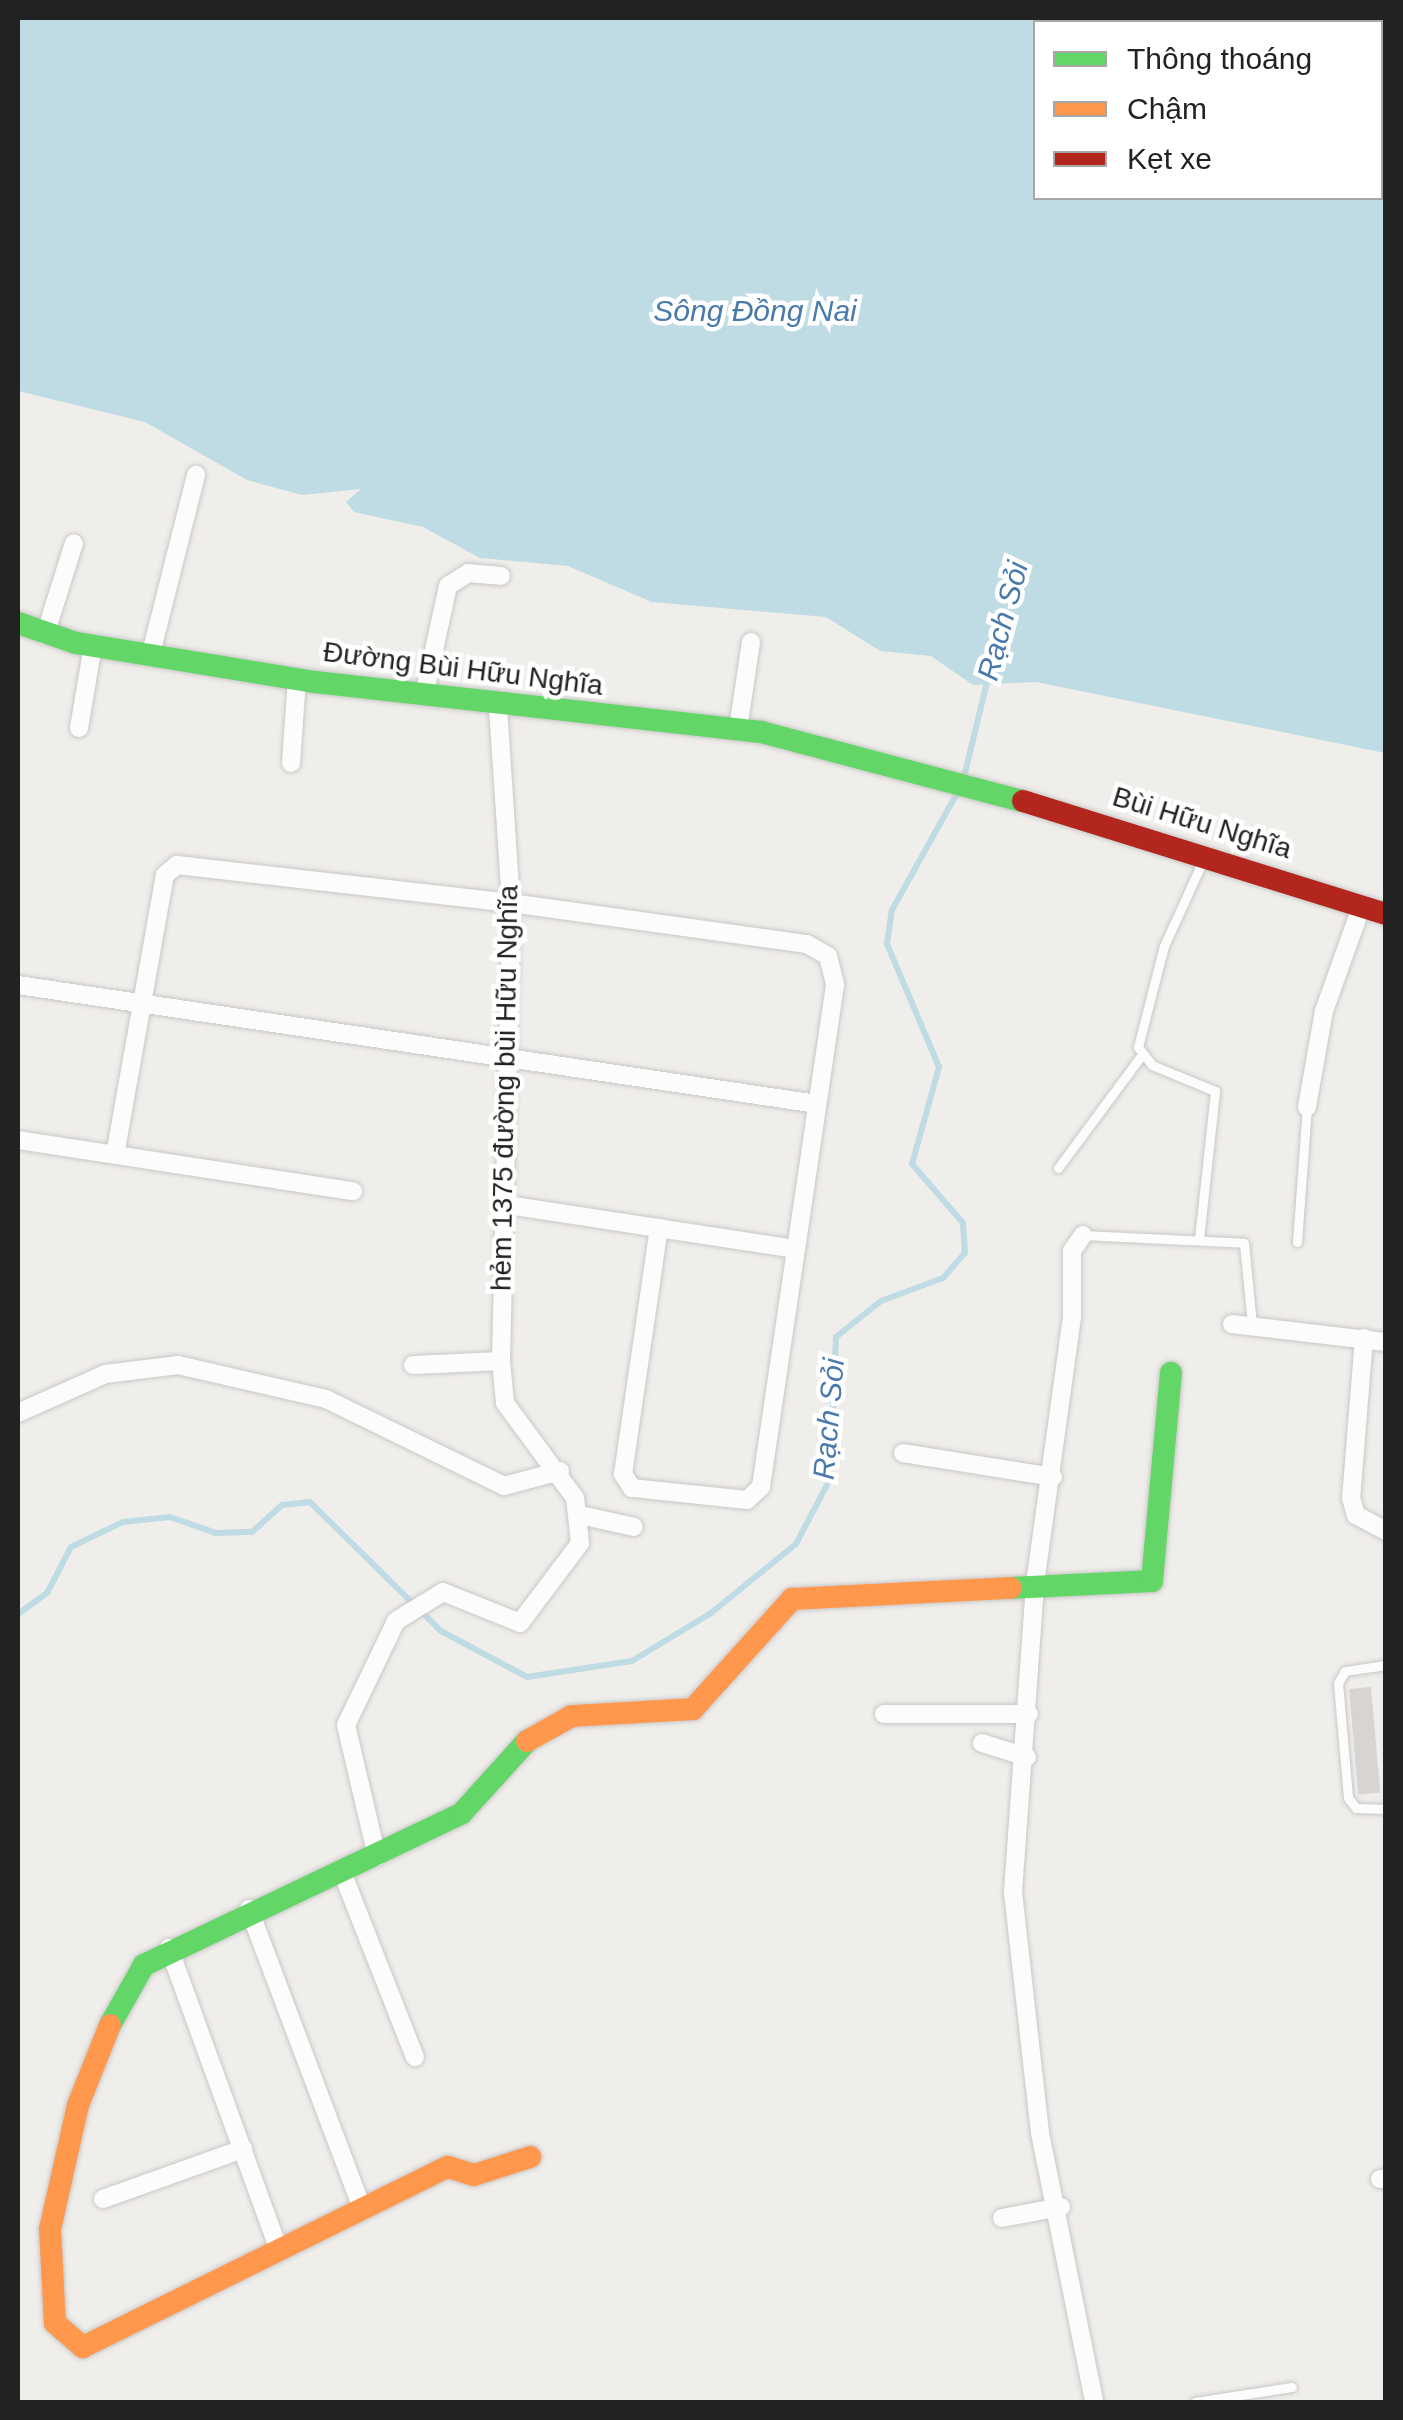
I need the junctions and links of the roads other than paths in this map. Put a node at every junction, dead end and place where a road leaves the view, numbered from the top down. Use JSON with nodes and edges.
{"nodes":[{"id":1,"x":196,"y":475,"type":"dead end"},
{"id":2,"x":74,"y":543,"type":"dead end"},
{"id":3,"x":501,"y":576,"type":"dead end"},
{"id":4,"x":18,"y":623,"type":"edge"},
{"id":5,"x":45,"y":635,"type":"junction"},
{"id":6,"x":751,"y":642,"type":"dead end"},
{"id":7,"x":93,"y":645,"type":"junction"},
{"id":8,"x":151,"y":653,"type":"junction"},
{"id":9,"x":297,"y":679,"type":"junction"},
{"id":10,"x":424,"y":696,"type":"junction"},
{"id":11,"x":498,"y":706,"type":"junction"},
{"id":12,"x":79,"y":728,"type":"dead end"},
{"id":13,"x":738,"y":729,"type":"junction"},
{"id":14,"x":291,"y":764,"type":"dead end"},
{"id":15,"x":903,"y":769,"type":"joint"},
{"id":16,"x":1206,"y":853,"type":"junction"},
{"id":17,"x":512,"y":902,"type":"junction"},
{"id":18,"x":1362,"y":905,"type":"junction"},
{"id":19,"x":1386,"y":914,"type":"edge"},
{"id":20,"x":18,"y":985,"type":"edge"},
{"id":21,"x":138,"y":1003,"type":"junction"},
{"id":22,"x":504,"y":1057,"type":"junction"},
{"id":23,"x":1140,"y":1057,"type":"junction"},
{"id":24,"x":817,"y":1104,"type":"junction"},
{"id":25,"x":1307,"y":1108,"type":"joint"},
{"id":26,"x":18,"y":1140,"type":"edge"},
{"id":27,"x":115,"y":1155,"type":"junction"},
{"id":28,"x":1058,"y":1168,"type":"dead end"},
{"id":29,"x":353,"y":1190,"type":"dead end"},
{"id":30,"x":500,"y":1204,"type":"junction"},
{"id":31,"x":659,"y":1228,"type":"junction"},
{"id":32,"x":1083,"y":1235,"type":"joint"},
{"id":33,"x":1198,"y":1240,"type":"junction"},
{"id":34,"x":1297,"y":1242,"type":"dead end"},
{"id":35,"x":796,"y":1249,"type":"junction"},
{"id":36,"x":1232,"y":1324,"type":"dead end"},
{"id":37,"x":1252,"y":1326,"type":"junction"},
{"id":38,"x":1364,"y":1338,"type":"junction"},
{"id":39,"x":1386,"y":1342,"type":"edge"},
{"id":40,"x":501,"y":1361,"type":"junction"},
{"id":41,"x":413,"y":1364,"type":"dead end"},
{"id":42,"x":1171,"y":1373,"type":"dead end"},
{"id":43,"x":18,"y":1412,"type":"edge"},
{"id":44,"x":904,"y":1453,"type":"dead end"},
{"id":45,"x":560,"y":1471,"type":"junction"},
{"id":46,"x":1053,"y":1477,"type":"junction"},
{"id":47,"x":580,"y":1515,"type":"junction"},
{"id":48,"x":634,"y":1527,"type":"dead end"},
{"id":49,"x":1386,"y":1531,"type":"edge"},
{"id":50,"x":1035,"y":1585,"type":"junction"},
{"id":51,"x":1386,"y":1665,"type":"edge"},
{"id":52,"x":884,"y":1714,"type":"dead end"},
{"id":53,"x":1029,"y":1714,"type":"junction"},
{"id":54,"x":982,"y":1743,"type":"dead end"},
{"id":55,"x":1027,"y":1757,"type":"junction"},
{"id":56,"x":1386,"y":1808,"type":"edge"},
{"id":57,"x":377,"y":1856,"type":"junction"},
{"id":58,"x":342,"y":1872,"type":"junction"},
{"id":59,"x":249,"y":1909,"type":"junction"},
{"id":60,"x":169,"y":1948,"type":"junction"},
{"id":61,"x":416,"y":2057,"type":"dead end"},
{"id":62,"x":243,"y":2149,"type":"junction"},
{"id":63,"x":530,"y":2158,"type":"dead end"},
{"id":64,"x":102,"y":2200,"type":"dead end"},
{"id":65,"x":362,"y":2208,"type":"junction"},
{"id":66,"x":1061,"y":2208,"type":"junction"},
{"id":67,"x":1002,"y":2218,"type":"dead end"},
{"id":68,"x":278,"y":2248,"type":"junction"},
{"id":69,"x":1292,"y":2387,"type":"dead end"},
{"id":70,"x":1094,"y":2402,"type":"edge"},
{"id":71,"x":1195,"y":2402,"type":"edge"}],
"edges":[{"from":1,"to":8,"type":"street"},
{"from":2,"to":5,"type":"street"},
{"from":3,"to":10,"type":"street"},
{"from":4,"to":5,"type":"street","name":"Đường Bùi Hữu Nghĩa"},
{"from":5,"to":7,"type":"street","name":"Đường Bùi Hữu Nghĩa"},
{"from":6,"to":13,"type":"street"},
{"from":7,"to":8,"type":"street","name":"Đường Bùi Hữu Nghĩa"},
{"from":7,"to":12,"type":"street"},
{"from":8,"to":9,"type":"street","name":"Đường Bùi Hữu Nghĩa"},
{"from":9,"to":10,"type":"street","name":"Đường Bùi Hữu Nghĩa"},
{"from":9,"to":14,"type":"street"},
{"from":10,"to":11,"type":"street","name":"Đường Bùi Hữu Nghĩa"},
{"from":11,"to":13,"type":"street","name":"Đường Bùi Hữu Nghĩa"},
{"from":11,"to":17,"type":"street","name":"hẻm 1375 đường bùi Hữu Nghĩa"},
{"from":13,"to":15,"type":"street","name":"Đường Bùi Hữu Nghĩa"},
{"from":15,"to":16,"type":"street","name":"Bùi Hữu Nghĩa"},
{"from":16,"to":18,"type":"street","name":"Bùi Hữu Nghĩa"},
{"from":16,"to":23,"type":"lane"},
{"from":17,"to":21,"type":"street"},
{"from":17,"to":22,"type":"street","name":"hẻm 1375 đường bùi Hữu Nghĩa"},
{"from":17,"to":24,"type":"street"},
{"from":18,"to":19,"type":"street","name":"Bùi Hữu Nghĩa"},
{"from":18,"to":25,"type":"street"},
{"from":20,"to":21,"type":"street"},
{"from":21,"to":22,"type":"street"},
{"from":21,"to":27,"type":"street"},
{"from":22,"to":24,"type":"street"},
{"from":22,"to":30,"type":"street","name":"hẻm 1375 đường bùi Hữu Nghĩa"},
{"from":23,"to":28,"type":"lane"},
{"from":23,"to":33,"type":"lane"},
{"from":24,"to":35,"type":"street"},
{"from":25,"to":34,"type":"lane"},
{"from":26,"to":27,"type":"street"},
{"from":27,"to":29,"type":"street"},
{"from":30,"to":31,"type":"street"},
{"from":30,"to":40,"type":"street","name":"hẻm 1375 đường bùi Hữu Nghĩa"},
{"from":31,"to":35,"type":"street"},
{"from":31,"to":35,"type":"street"},
{"from":32,"to":33,"type":"lane"},
{"from":32,"to":46,"type":"street"},
{"from":33,"to":37,"type":"lane"},
{"from":36,"to":37,"type":"street"},
{"from":37,"to":38,"type":"street"},
{"from":38,"to":39,"type":"street"},
{"from":38,"to":49,"type":"street"},
{"from":40,"to":41,"type":"street"},
{"from":40,"to":45,"type":"street","name":"hẻm 1375 đường bùi Hữu Nghĩa"},
{"from":42,"to":50,"type":"street"},
{"from":43,"to":45,"type":"street"},
{"from":44,"to":46,"type":"street"},
{"from":45,"to":47,"type":"street","name":"hẻm 1375 đường bùi Hữu Nghĩa"},
{"from":46,"to":50,"type":"street"},
{"from":47,"to":48,"type":"street"},
{"from":47,"to":57,"type":"street"},
{"from":50,"to":53,"type":"street"},
{"from":50,"to":57,"type":"street"},
{"from":51,"to":56,"type":"lane"},
{"from":52,"to":53,"type":"street"},
{"from":53,"to":55,"type":"street"},
{"from":54,"to":55,"type":"street"},
{"from":55,"to":66,"type":"street"},
{"from":57,"to":58,"type":"street"},
{"from":58,"to":59,"type":"street"},
{"from":58,"to":61,"type":"street"},
{"from":59,"to":60,"type":"street"},
{"from":59,"to":65,"type":"street"},
{"from":60,"to":62,"type":"street"},
{"from":60,"to":68,"type":"street"},
{"from":62,"to":64,"type":"street"},
{"from":62,"to":68,"type":"street"},
{"from":63,"to":65,"type":"street"},
{"from":65,"to":68,"type":"street"},
{"from":66,"to":67,"type":"street"},
{"from":66,"to":70,"type":"street"},
{"from":69,"to":71,"type":"lane"}]}
